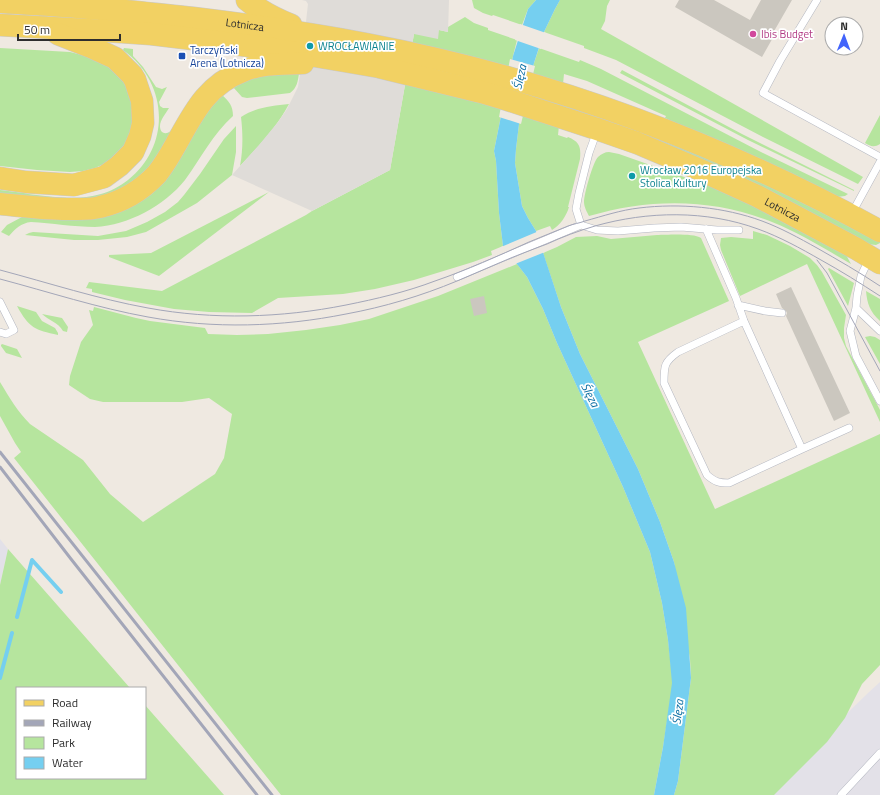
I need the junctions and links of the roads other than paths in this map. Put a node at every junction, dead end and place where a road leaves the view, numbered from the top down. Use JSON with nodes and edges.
{"nodes":[{"id":1,"x":247,"y":0,"type":"edge"},
{"id":2,"x":817,"y":0,"type":"edge"},
{"id":3,"x":0,"y":2,"type":"edge"},
{"id":4,"x":0,"y":25,"type":"edge"},
{"id":5,"x":40,"y":27,"type":"junction"},
{"id":6,"x":307,"y":38,"type":"junction"},
{"id":7,"x":344,"y":61,"type":"junction"},
{"id":8,"x":411,"y":65,"type":"junction"},
{"id":9,"x":483,"y":82,"type":"junction"},
{"id":10,"x":597,"y":129,"type":"junction"},
{"id":11,"x":880,"y":157,"type":"edge"},
{"id":12,"x":880,"y":162,"type":"edge"},
{"id":13,"x":0,"y":178,"type":"edge"},
{"id":14,"x":5,"y":207,"type":"edge"},
{"id":15,"x":851,"y":215,"type":"junction"},
{"id":16,"x":581,"y":225,"type":"junction"},
{"id":17,"x":706,"y":229,"type":"junction"},
{"id":18,"x":739,"y":230,"type":"dead end"},
{"id":19,"x":880,"y":231,"type":"edge"},
{"id":20,"x":877,"y":257,"type":"edge"},
{"id":21,"x":457,"y":277,"type":"dead end"},
{"id":22,"x":0,"y":302,"type":"edge"},
{"id":23,"x":738,"y":305,"type":"junction"},
{"id":24,"x":856,"y":308,"type":"junction"},
{"id":25,"x":782,"y":313,"type":"dead end"},
{"id":26,"x":744,"y":321,"type":"junction"},
{"id":27,"x":880,"y":331,"type":"edge"},
{"id":28,"x":0,"y":332,"type":"edge"},
{"id":29,"x":880,"y":401,"type":"edge"},
{"id":30,"x":849,"y":428,"type":"dead end"},
{"id":31,"x":802,"y":449,"type":"junction"},
{"id":32,"x":880,"y":753,"type":"edge"},
{"id":33,"x":841,"y":795,"type":"edge"}],
"edges":[{"from":1,"to":6,"type":"main road"},
{"from":2,"to":11,"type":"lane"},
{"from":3,"to":6,"type":"main road","name":"Lotnicza"},
{"from":4,"to":5,"type":"main road","name":"Lotnicza"},
{"from":5,"to":6,"type":"main road","name":"Lotnicza"},
{"from":5,"to":13,"type":"main road"},
{"from":6,"to":7,"type":"main road","name":"Lotnicza"},
{"from":6,"to":8,"type":"main road","name":"Lotnicza"},
{"from":7,"to":8,"type":"main road","name":"Lotnicza"},
{"from":7,"to":14,"type":"main road"},
{"from":8,"to":9,"type":"main road","name":"Lotnicza"},
{"from":9,"to":10,"type":"main road","name":"Lotnicza"},
{"from":9,"to":15,"type":"main road"},
{"from":10,"to":16,"type":"lane"},
{"from":10,"to":20,"type":"main road","name":"Lotnicza"},
{"from":12,"to":15,"type":"lane"},
{"from":15,"to":19,"type":"main road"},
{"from":16,"to":17,"type":"lane"},
{"from":16,"to":21,"type":"lane"},
{"from":17,"to":18,"type":"lane"},
{"from":17,"to":23,"type":"lane"},
{"from":20,"to":24,"type":"lane"},
{"from":22,"to":28,"type":"lane"},
{"from":23,"to":25,"type":"lane"},
{"from":23,"to":26,"type":"lane"},
{"from":24,"to":27,"type":"lane"},
{"from":24,"to":29,"type":"lane"},
{"from":26,"to":31,"type":"lane"},
{"from":26,"to":31,"type":"lane"},
{"from":30,"to":31,"type":"lane"},
{"from":32,"to":33,"type":"lane"}]}
